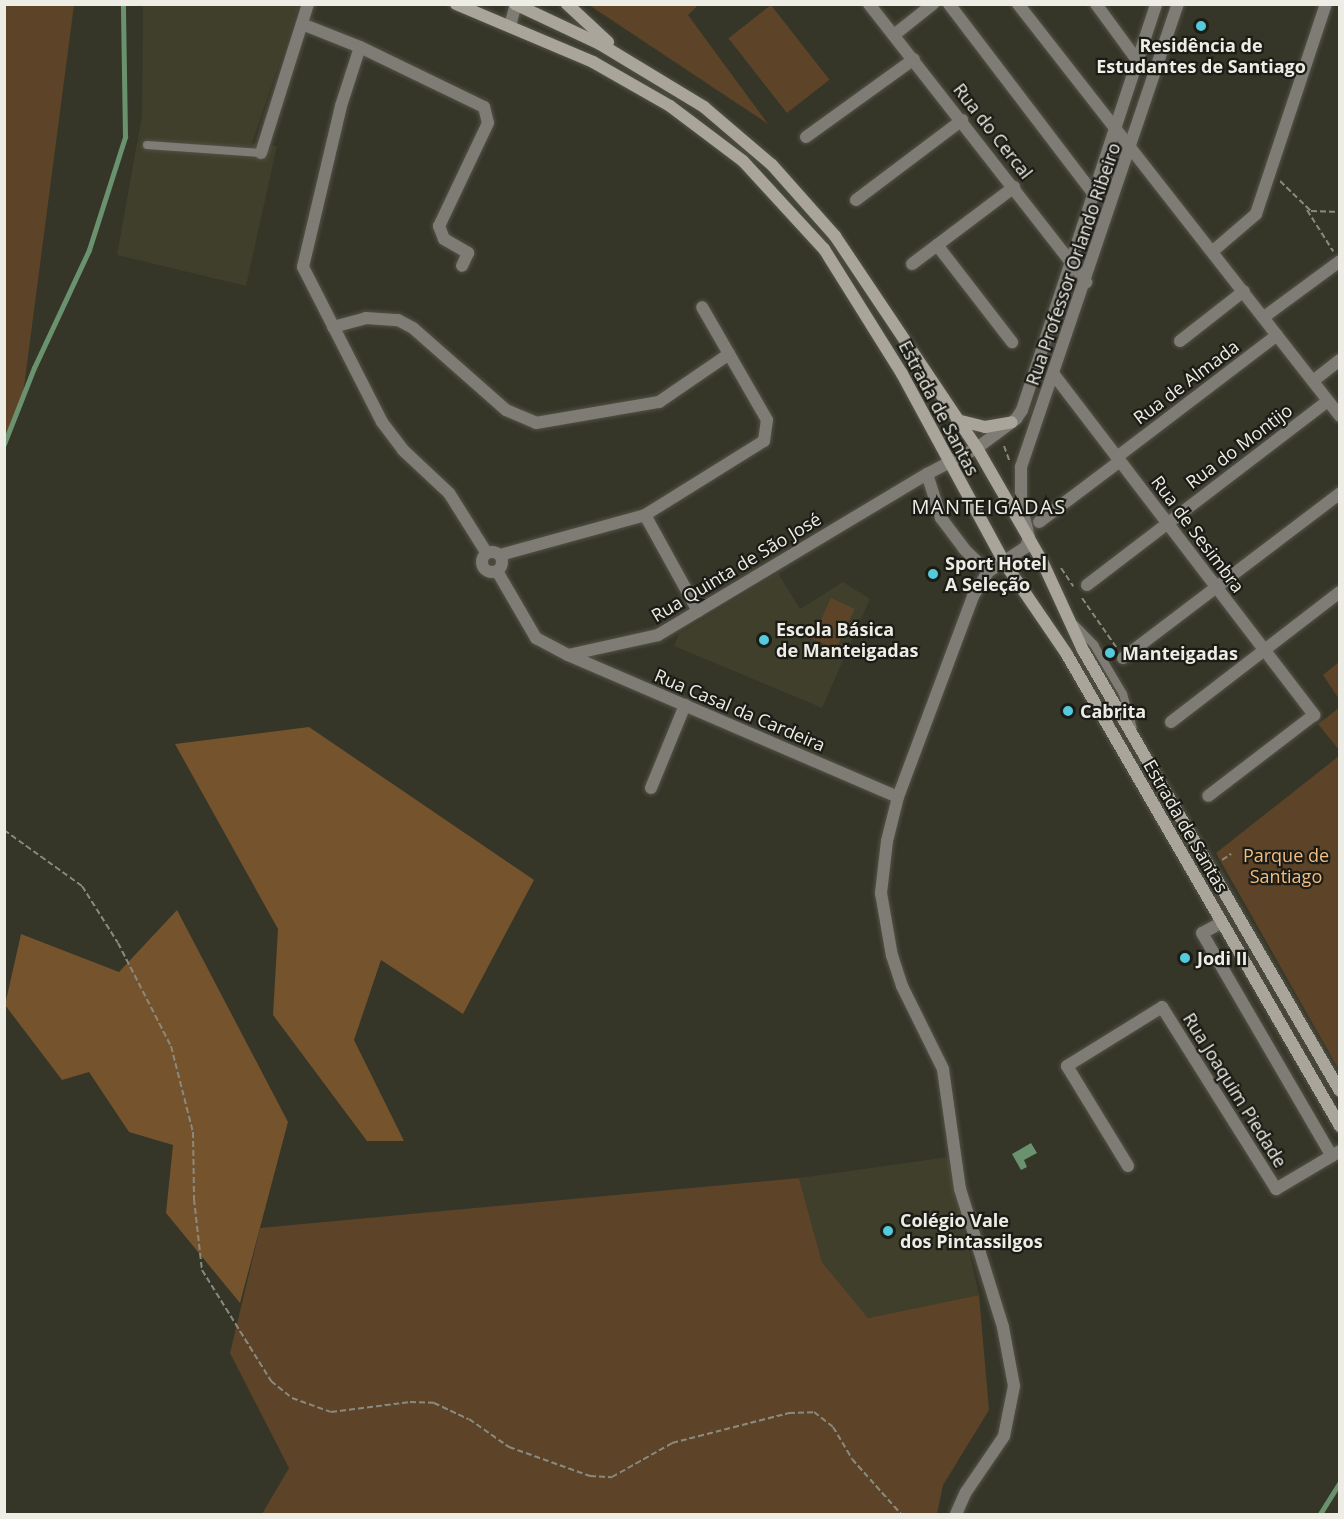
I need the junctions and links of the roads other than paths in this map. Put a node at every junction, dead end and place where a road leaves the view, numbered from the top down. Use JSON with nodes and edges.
{"nodes":[{"id":1,"x":308,"y":4,"type":"edge"},
{"id":2,"x":456,"y":4,"type":"edge"},
{"id":3,"x":567,"y":4,"type":"edge"},
{"id":4,"x":868,"y":4,"type":"edge"},
{"id":5,"x":933,"y":4,"type":"edge"},
{"id":6,"x":949,"y":4,"type":"edge"},
{"id":7,"x":1018,"y":4,"type":"edge"},
{"id":8,"x":1096,"y":4,"type":"edge"},
{"id":9,"x":1156,"y":4,"type":"edge"},
{"id":10,"x":1178,"y":4,"type":"edge"},
{"id":11,"x":1326,"y":4,"type":"edge"},
{"id":12,"x":516,"y":5,"type":"edge"},
{"id":13,"x":302,"y":24,"type":"junction"},
{"id":14,"x":510,"y":26,"type":"junction"},
{"id":15,"x":894,"y":34,"type":"junction"},
{"id":16,"x":360,"y":47,"type":"junction"},
{"id":17,"x":914,"y":59,"type":"junction"},
{"id":18,"x":1137,"y":60,"type":"junction"},
{"id":19,"x":634,"y":63,"type":"junction"},
{"id":20,"x":962,"y":120,"type":"junction"},
{"id":21,"x":1114,"y":125,"type":"junction"},
{"id":22,"x":806,"y":137,"type":"dead end"},
{"id":23,"x":147,"y":145,"type":"dead end"},
{"id":24,"x":1132,"y":146,"type":"junction"},
{"id":25,"x":261,"y":153,"type":"joint"},
{"id":26,"x":1014,"y":187,"type":"junction"},
{"id":27,"x":1093,"y":193,"type":"junction"},
{"id":28,"x":856,"y":200,"type":"dead end"},
{"id":29,"x":937,"y":245,"type":"junction"},
{"id":30,"x":1213,"y":251,"type":"junction"},
{"id":31,"x":1336,"y":262,"type":"edge"},
{"id":32,"x":1071,"y":263,"type":"junction"},
{"id":33,"x":912,"y":264,"type":"dead end"},
{"id":34,"x":462,"y":266,"type":"dead end"},
{"id":35,"x":1086,"y":282,"type":"junction"},
{"id":36,"x":1244,"y":291,"type":"junction"},
{"id":37,"x":702,"y":308,"type":"dead end"},
{"id":38,"x":1264,"y":317,"type":"junction"},
{"id":39,"x":333,"y":327,"type":"junction"},
{"id":40,"x":1277,"y":334,"type":"junction"},
{"id":41,"x":1180,"y":341,"type":"dead end"},
{"id":42,"x":1012,"y":342,"type":"dead end"},
{"id":43,"x":729,"y":354,"type":"junction"},
{"id":44,"x":1340,"y":360,"type":"edge"},
{"id":45,"x":1055,"y":376,"type":"junction"},
{"id":46,"x":1313,"y":381,"type":"junction"},
{"id":47,"x":1328,"y":401,"type":"junction"},
{"id":48,"x":1340,"y":416,"type":"edge"},
{"id":49,"x":957,"y":420,"type":"junction"},
{"id":50,"x":1012,"y":422,"type":"junction"},
{"id":51,"x":976,"y":448,"type":"junction"},
{"id":52,"x":1118,"y":459,"type":"junction"},
{"id":53,"x":948,"y":464,"type":"junction"},
{"id":54,"x":927,"y":474,"type":"junction"},
{"id":55,"x":1340,"y":493,"type":"edge"},
{"id":56,"x":645,"y":515,"type":"junction"},
{"id":57,"x":1039,"y":522,"type":"dead end"},
{"id":58,"x":1167,"y":524,"type":"junction"},
{"id":59,"x":1029,"y":537,"type":"junction"},
{"id":60,"x":486,"y":552,"type":"junction"},
{"id":61,"x":501,"y":555,"type":"junction"},
{"id":62,"x":1004,"y":562,"type":"junction"},
{"id":63,"x":497,"y":571,"type":"junction"},
{"id":64,"x":988,"y":572,"type":"junction"},
{"id":65,"x":1087,"y":585,"type":"dead end"},
{"id":66,"x":1216,"y":587,"type":"junction"},
{"id":67,"x":1340,"y":592,"type":"edge"},
{"id":68,"x":698,"y":611,"type":"junction"},
{"id":69,"x":1265,"y":650,"type":"junction"},
{"id":70,"x":568,"y":655,"type":"junction"},
{"id":71,"x":1123,"y":658,"type":"road end"},
{"id":72,"x":685,"y":705,"type":"junction"},
{"id":73,"x":1171,"y":722,"type":"dead end"},
{"id":74,"x":651,"y":788,"type":"dead end"},
{"id":75,"x":1208,"y":796,"type":"dead end"},
{"id":76,"x":898,"y":797,"type":"junction"},
{"id":77,"x":1221,"y":922,"type":"junction"},
{"id":78,"x":1340,"y":1091,"type":"edge"},
{"id":79,"x":1340,"y":1126,"type":"edge"},
{"id":80,"x":1336,"y":1153,"type":"edge"},
{"id":81,"x":1128,"y":1166,"type":"dead end"},
{"id":82,"x":956,"y":1515,"type":"edge"}],
"edges":[{"from":1,"to":13,"type":"street"},
{"from":2,"to":14,"type":"main road","name":"Estrada de Santas"},
{"from":3,"to":19,"type":"main road"},
{"from":4,"to":15,"type":"street","name":"Rua do Cercal"},
{"from":5,"to":15,"type":"street"},
{"from":6,"to":27,"type":"street"},
{"from":7,"to":21,"type":"street"},
{"from":8,"to":18,"type":"street"},
{"from":9,"to":18,"type":"street","name":"Rua Professor Orlando Ribeiro"},
{"from":10,"to":24,"type":"street","name":"Rua Professor Orlando Ribeiro"},
{"from":11,"to":30,"type":"street"},
{"from":12,"to":14,"type":"street"},
{"from":12,"to":19,"type":"main road","name":"Estrada de Santas"},
{"from":13,"to":16,"type":"street"},
{"from":13,"to":25,"type":"street"},
{"from":14,"to":53,"type":"main road","name":"Estrada de Santas"},
{"from":15,"to":17,"type":"street","name":"Rua do Cercal"},
{"from":16,"to":34,"type":"street"},
{"from":16,"to":39,"type":"street"},
{"from":17,"to":20,"type":"street","name":"Rua do Cercal"},
{"from":17,"to":22,"type":"street"},
{"from":18,"to":21,"type":"street","name":"Rua Professor Orlando Ribeiro"},
{"from":19,"to":49,"type":"main road","name":"Estrada de Santas"},
{"from":20,"to":26,"type":"street","name":"Rua do Cercal"},
{"from":20,"to":28,"type":"street"},
{"from":21,"to":24,"type":"street"},
{"from":21,"to":27,"type":"street","name":"Rua Professor Orlando Ribeiro"},
{"from":23,"to":25,"type":"lane"},
{"from":24,"to":30,"type":"street"},
{"from":24,"to":35,"type":"street","name":"Rua Professor Orlando Ribeiro"},
{"from":26,"to":29,"type":"street"},
{"from":26,"to":32,"type":"street","name":"Rua do Cercal"},
{"from":27,"to":32,"type":"street","name":"Rua Professor Orlando Ribeiro"},
{"from":29,"to":33,"type":"street"},
{"from":29,"to":42,"type":"street"},
{"from":30,"to":36,"type":"street"},
{"from":31,"to":38,"type":"street"},
{"from":32,"to":35,"type":"street","name":"Rua do Cercal"},
{"from":32,"to":50,"type":"street","name":"Rua Professor Orlando Ribeiro"},
{"from":35,"to":45,"type":"street","name":"Rua Professor Orlando Ribeiro"},
{"from":36,"to":38,"type":"street"},
{"from":36,"to":41,"type":"street"},
{"from":37,"to":43,"type":"street"},
{"from":38,"to":40,"type":"street"},
{"from":39,"to":43,"type":"street"},
{"from":39,"to":60,"type":"street"},
{"from":40,"to":46,"type":"street"},
{"from":40,"to":52,"type":"street","name":"Rua de Almada"},
{"from":43,"to":56,"type":"street"},
{"from":44,"to":46,"type":"street"},
{"from":45,"to":52,"type":"street","name":"Rua de Sesimbra"},
{"from":45,"to":59,"type":"street","name":"Rua Professor Orlando Ribeiro"},
{"from":46,"to":47,"type":"street"},
{"from":47,"to":48,"type":"street"},
{"from":47,"to":58,"type":"street","name":"Rua do Montijo"},
{"from":49,"to":50,"type":"main road"},
{"from":49,"to":51,"type":"main road","name":"Estrada de Santas"},
{"from":50,"to":51,"type":"street","name":"Rua Professor Orlando Ribeiro"},
{"from":51,"to":53,"type":"street","name":"Rua Professor Orlando Ribeiro"},
{"from":51,"to":59,"type":"main road","name":"Estrada de Santas"},
{"from":52,"to":57,"type":"street","name":"Rua de Almada"},
{"from":52,"to":58,"type":"street","name":"Rua de Sesimbra"},
{"from":53,"to":54,"type":"street","name":"Rua Quinta de São José"},
{"from":53,"to":62,"type":"main road","name":"Estrada de Santas"},
{"from":54,"to":64,"type":"street"},
{"from":54,"to":68,"type":"street","name":"Rua Quinta de São José"},
{"from":55,"to":66,"type":"street"},
{"from":56,"to":61,"type":"street"},
{"from":56,"to":68,"type":"street"},
{"from":58,"to":65,"type":"street","name":"Rua do Montijo"},
{"from":58,"to":66,"type":"street","name":"Rua de Sesimbra"},
{"from":59,"to":62,"type":"street"},
{"from":59,"to":78,"type":"main road","name":"Estrada de Santas"},
{"from":60,"to":61,"type":"street"},
{"from":60,"to":63,"type":"street"},
{"from":61,"to":63,"type":"street"},
{"from":62,"to":64,"type":"street"},
{"from":62,"to":77,"type":"main road","name":"Estrada de Santas"},
{"from":63,"to":70,"type":"street"},
{"from":64,"to":76,"type":"street"},
{"from":66,"to":69,"type":"street","name":"Rua de Sesimbra"},
{"from":66,"to":71,"type":"street"},
{"from":67,"to":69,"type":"street"},
{"from":68,"to":70,"type":"street","name":"Rua Quinta de São José"},
{"from":69,"to":73,"type":"street"},
{"from":69,"to":75,"type":"street","name":"Rua de Sesimbra"},
{"from":70,"to":72,"type":"street","name":"Rua Casal da Cardeira"},
{"from":72,"to":74,"type":"street"},
{"from":72,"to":76,"type":"street","name":"Rua Casal da Cardeira"},
{"from":76,"to":82,"type":"street"},
{"from":77,"to":79,"type":"main road","name":"Estrada de Santas"},
{"from":77,"to":80,"type":"street"},
{"from":80,"to":81,"type":"street","name":"Rua Joaquim Piedade"}]}
